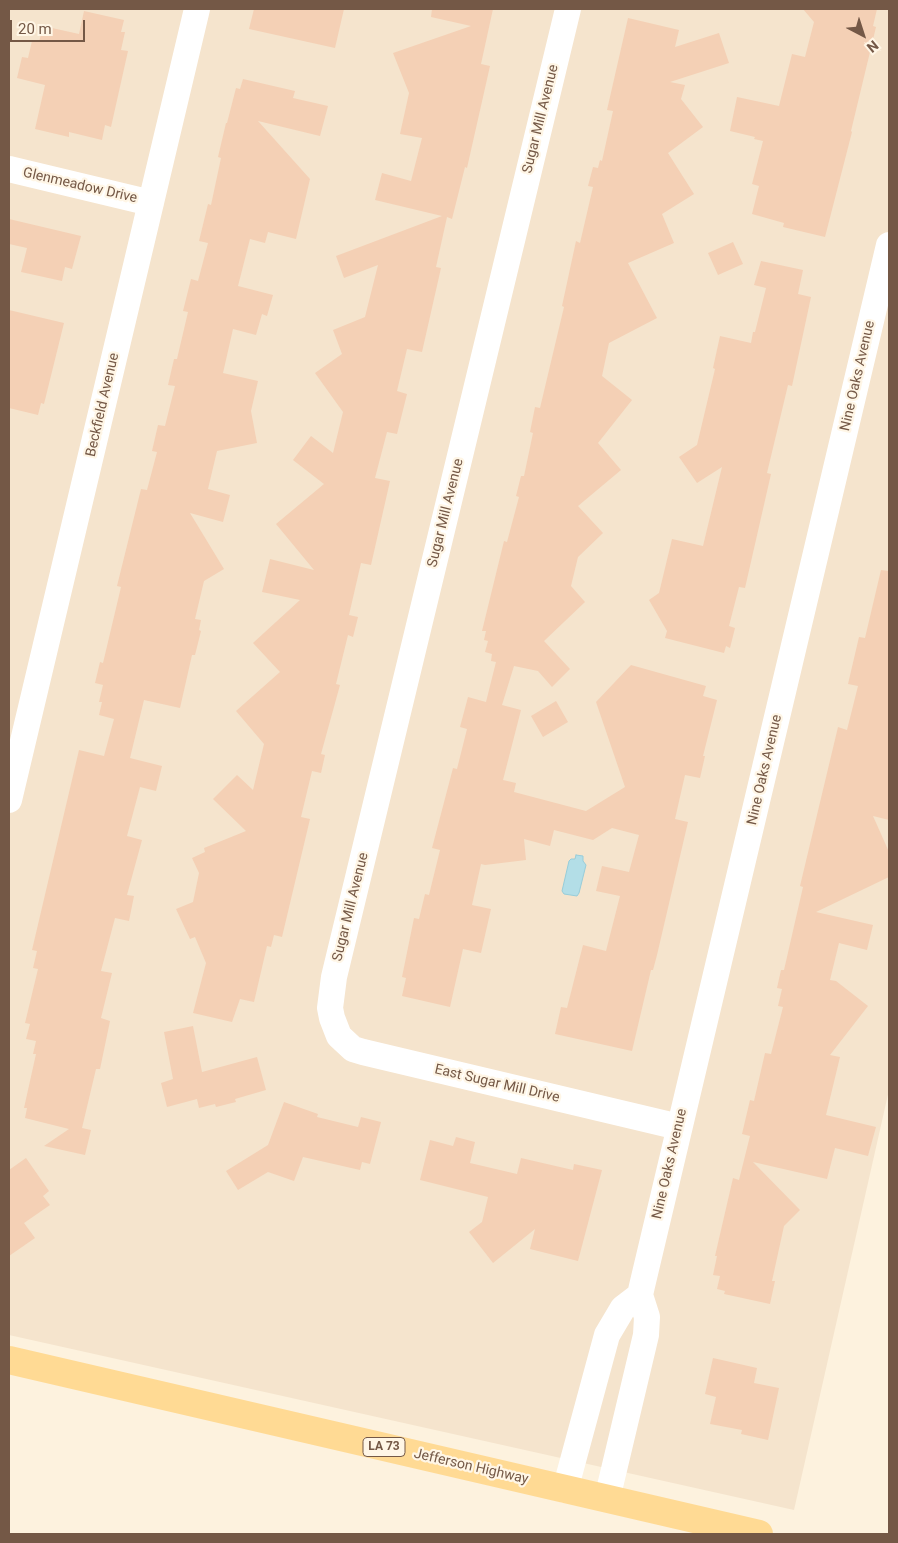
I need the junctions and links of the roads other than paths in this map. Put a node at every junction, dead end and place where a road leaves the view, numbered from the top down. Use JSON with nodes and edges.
{"nodes":[{"id":1,"x":197,"y":9,"type":"edge"},
{"id":2,"x":568,"y":9,"type":"edge"},
{"id":3,"x":9,"y":169,"type":"edge"},
{"id":4,"x":151,"y":203,"type":"junction"},
{"id":5,"x":889,"y":245,"type":"edge"},
{"id":6,"x":9,"y":800,"type":"edge"},
{"id":7,"x":332,"y":1018,"type":"joint"},
{"id":8,"x":679,"y":1127,"type":"junction"},
{"id":9,"x":640,"y":1295,"type":"junction"},
{"id":10,"x":9,"y":1360,"type":"edge"},
{"id":11,"x":565,"y":1490,"type":"junction"},
{"id":12,"x":607,"y":1499,"type":"junction"},
{"id":13,"x":759,"y":1534,"type":"edge"}],
"edges":[{"from":1,"to":4,"type":"street","name":"Beckfield Avenue"},
{"from":2,"to":7,"type":"street","name":"Sugar Mill Avenue"},
{"from":3,"to":4,"type":"street","name":"Glenmeadow Drive"},
{"from":4,"to":6,"type":"street","name":"Beckfield Avenue"},
{"from":5,"to":8,"type":"street","name":"Nine Oaks Avenue"},
{"from":7,"to":8,"type":"street","name":"East Sugar Mill Drive"},
{"from":8,"to":9,"type":"street","name":"Nine Oaks Avenue"},
{"from":9,"to":11,"type":"street"},
{"from":9,"to":12,"type":"street","name":"Nine Oaks Avenue"},
{"from":10,"to":11,"type":"main road","name":"Jefferson Highway","number":"LA 73"},
{"from":11,"to":12,"type":"main road","name":"Jefferson Highway","number":"LA 73"},
{"from":12,"to":13,"type":"main road","name":"Jefferson Highway","number":"LA 73"}]}
